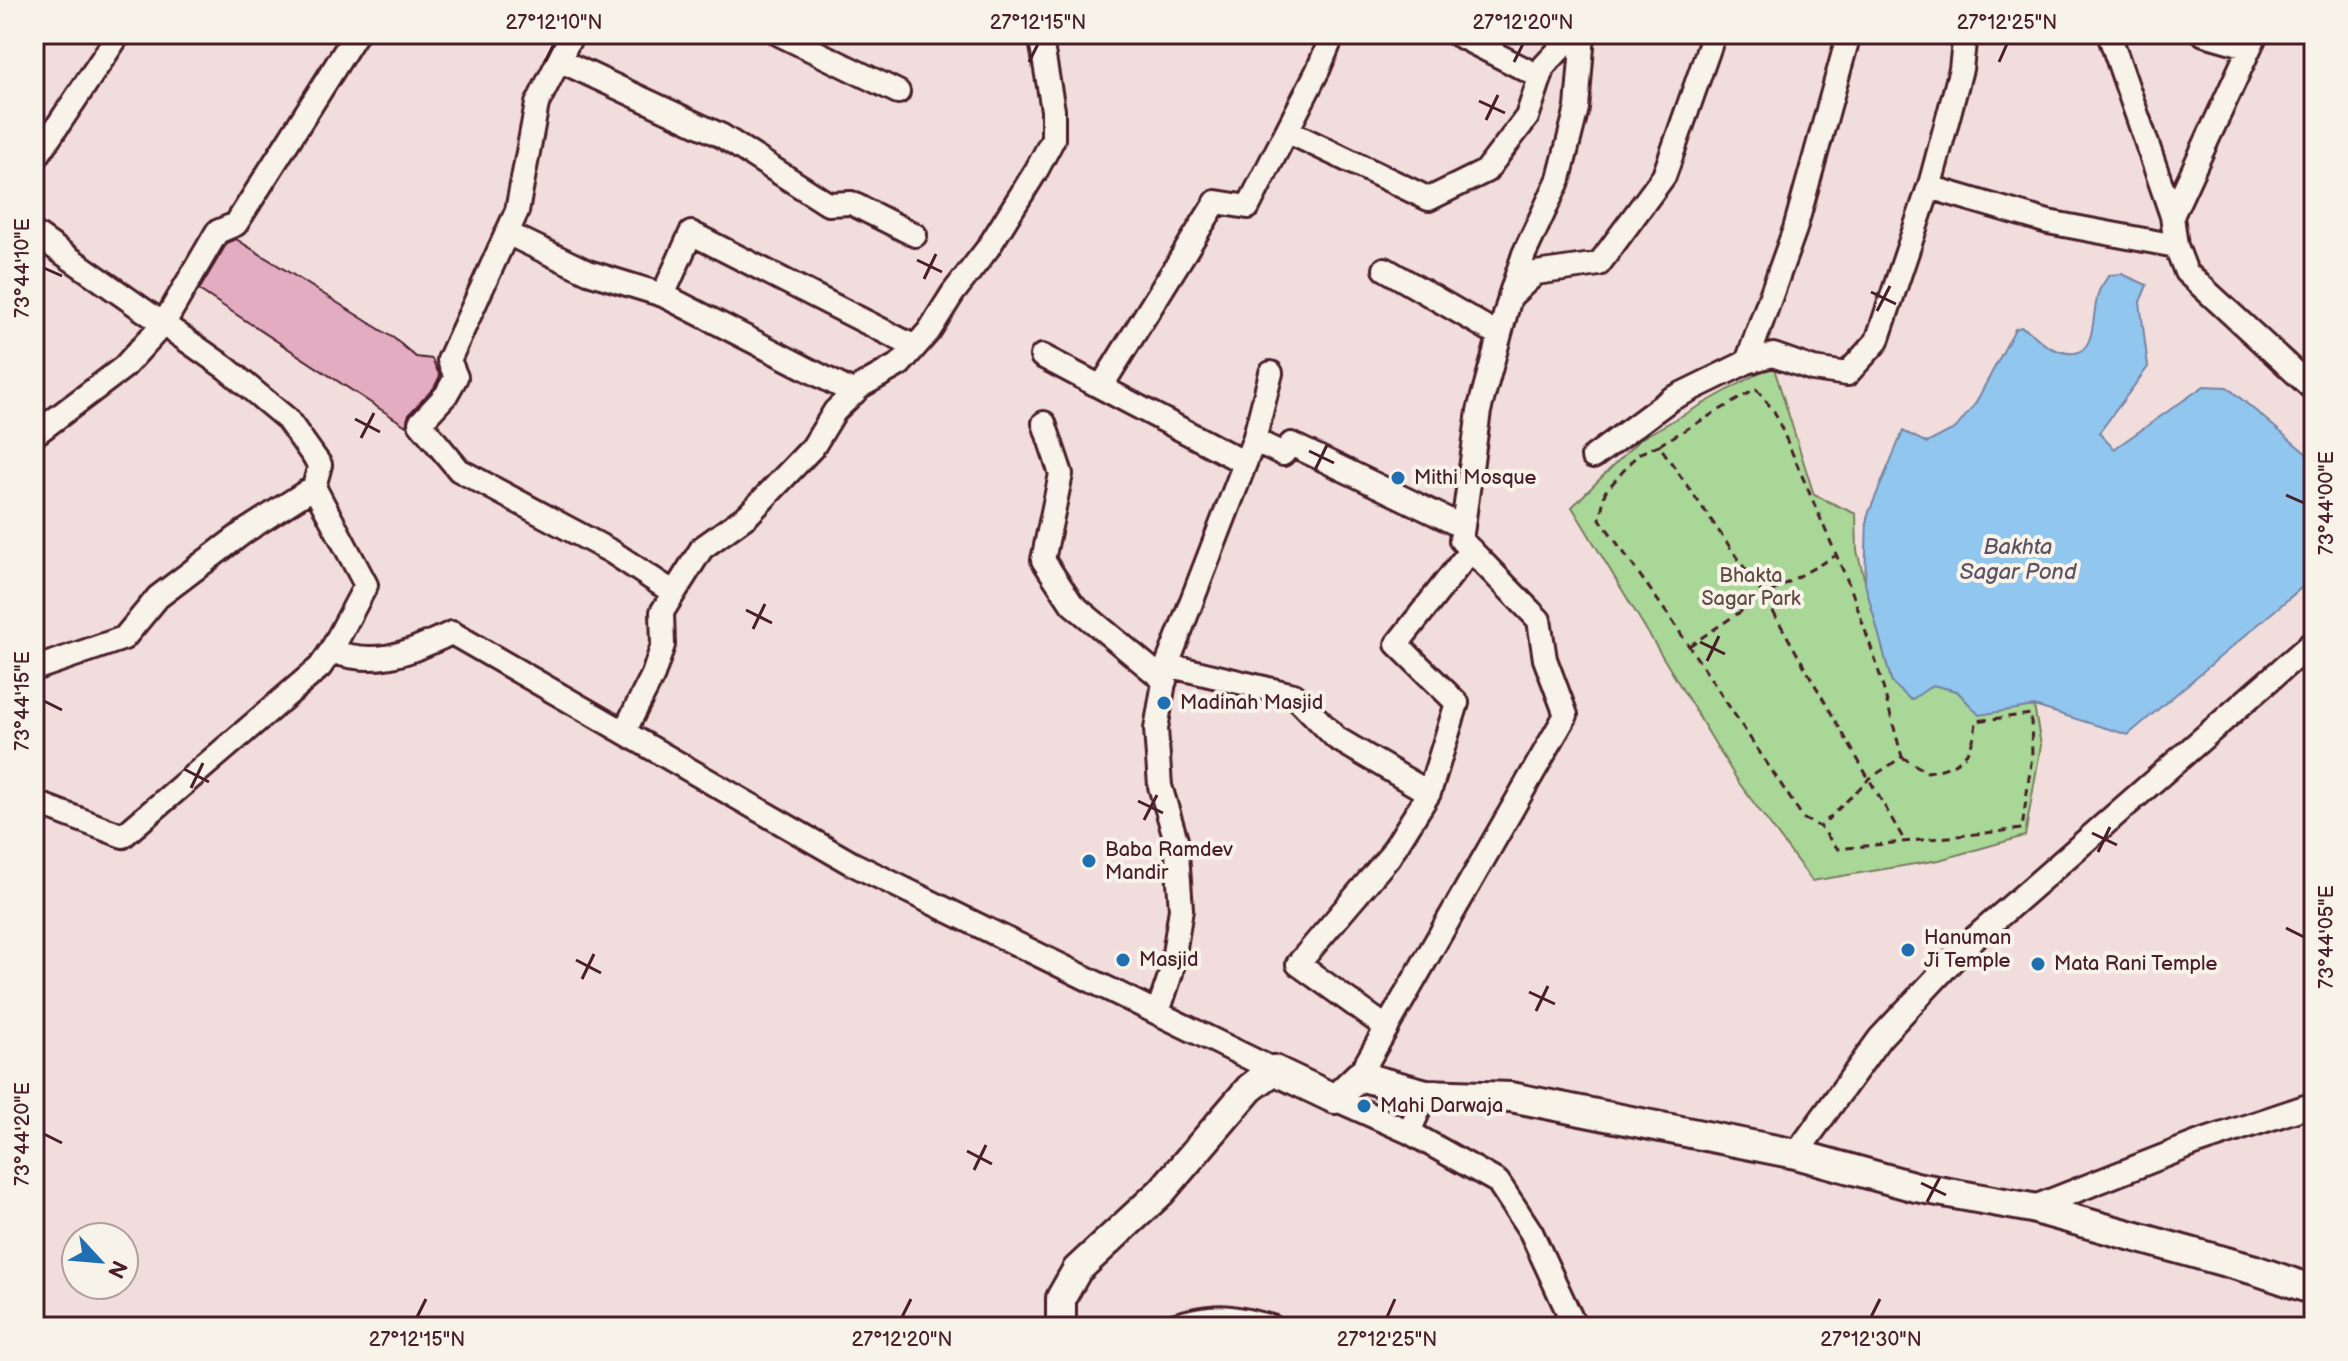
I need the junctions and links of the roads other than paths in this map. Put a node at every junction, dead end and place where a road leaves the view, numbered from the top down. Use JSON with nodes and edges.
{"nodes":[{"id":1,"x":119,"y":34,"type":"edge"},
{"id":2,"x":356,"y":34,"type":"edge"},
{"id":3,"x":572,"y":34,"type":"edge"},
{"id":4,"x":779,"y":34,"type":"edge"},
{"id":5,"x":1040,"y":34,"type":"edge"},
{"id":6,"x":1333,"y":34,"type":"edge"},
{"id":7,"x":1456,"y":34,"type":"edge"},
{"id":8,"x":1574,"y":34,"type":"edge"},
{"id":9,"x":1583,"y":34,"type":"edge"},
{"id":10,"x":1714,"y":34,"type":"edge"},
{"id":11,"x":1849,"y":34,"type":"edge"},
{"id":12,"x":1965,"y":34,"type":"edge"},
{"id":13,"x":2109,"y":34,"type":"edge"},
{"id":14,"x":2204,"y":34,"type":"edge"},
{"id":15,"x":2253,"y":40,"type":"edge"},
{"id":16,"x":559,"y":60,"type":"junction"},
{"id":17,"x":1540,"y":77,"type":"junction"},
{"id":18,"x":898,"y":92,"type":"dead end"},
{"id":19,"x":1287,"y":131,"type":"junction"},
{"id":20,"x":34,"y":161,"type":"edge"},
{"id":21,"x":1929,"y":187,"type":"junction"},
{"id":22,"x":2172,"y":216,"type":"junction"},
{"id":23,"x":34,"y":233,"type":"edge"},
{"id":24,"x":507,"y":233,"type":"junction"},
{"id":25,"x":915,"y":235,"type":"dead end"},
{"id":26,"x":2176,"y":246,"type":"junction"},
{"id":27,"x":1385,"y":269,"type":"dead end"},
{"id":28,"x":663,"y":295,"type":"junction"},
{"id":29,"x":1510,"y":297,"type":"junction"},
{"id":30,"x":164,"y":323,"type":"junction"},
{"id":31,"x":1499,"y":335,"type":"junction"},
{"id":32,"x":915,"y":347,"type":"junction"},
{"id":33,"x":1042,"y":356,"type":"dead end"},
{"id":34,"x":1747,"y":362,"type":"junction"},
{"id":35,"x":1271,"y":373,"type":"dead end"},
{"id":36,"x":1101,"y":387,"type":"junction"},
{"id":37,"x":2314,"y":390,"type":"edge"},
{"id":38,"x":854,"y":393,"type":"junction"},
{"id":39,"x":1044,"y":423,"type":"dead end"},
{"id":40,"x":34,"y":435,"type":"edge"},
{"id":41,"x":1254,"y":440,"type":"junction"},
{"id":42,"x":1593,"y":457,"type":"dead end"},
{"id":43,"x":1245,"y":463,"type":"junction"},
{"id":44,"x":314,"y":487,"type":"junction"},
{"id":45,"x":1463,"y":527,"type":"junction"},
{"id":46,"x":1471,"y":550,"type":"junction"},
{"id":47,"x":674,"y":593,"type":"junction"},
{"id":48,"x":2314,"y":641,"type":"edge"},
{"id":49,"x":331,"y":651,"type":"junction"},
{"id":50,"x":34,"y":669,"type":"edge"},
{"id":51,"x":1166,"y":673,"type":"junction"},
{"id":52,"x":624,"y":732,"type":"junction"},
{"id":53,"x":1429,"y":793,"type":"junction"},
{"id":54,"x":34,"y":802,"type":"edge"},
{"id":55,"x":1158,"y":1012,"type":"junction"},
{"id":56,"x":1387,"y":1028,"type":"junction"},
{"id":57,"x":1274,"y":1070,"type":"junction"},
{"id":58,"x":1359,"y":1076,"type":"junction"},
{"id":59,"x":1426,"y":1094,"type":"junction"},
{"id":60,"x":1335,"y":1099,"type":"junction"},
{"id":61,"x":2314,"y":1104,"type":"edge"},
{"id":62,"x":1409,"y":1132,"type":"junction"},
{"id":63,"x":1796,"y":1154,"type":"junction"},
{"id":64,"x":2032,"y":1208,"type":"junction"},
{"id":65,"x":2314,"y":1290,"type":"edge"},
{"id":66,"x":1061,"y":1327,"type":"edge"},
{"id":67,"x":1169,"y":1327,"type":"edge"},
{"id":68,"x":1272,"y":1327,"type":"edge"},
{"id":69,"x":1575,"y":1327,"type":"edge"}],
"edges":[{"from":1,"to":20,"type":"street"},
{"from":2,"to":30,"type":"street"},
{"from":3,"to":16,"type":"street"},
{"from":4,"to":18,"type":"street"},
{"from":5,"to":32,"type":"street"},
{"from":6,"to":19,"type":"street"},
{"from":7,"to":17,"type":"street"},
{"from":8,"to":17,"type":"street"},
{"from":9,"to":29,"type":"street"},
{"from":10,"to":29,"type":"street"},
{"from":11,"to":34,"type":"street"},
{"from":12,"to":21,"type":"street"},
{"from":13,"to":22,"type":"street"},
{"from":14,"to":15,"type":"street"},
{"from":15,"to":22,"type":"street"},
{"from":16,"to":24,"type":"street"},
{"from":16,"to":25,"type":"street"},
{"from":17,"to":19,"type":"street"},
{"from":19,"to":36,"type":"street"},
{"from":21,"to":26,"type":"street"},
{"from":21,"to":34,"type":"street"},
{"from":22,"to":26,"type":"street"},
{"from":23,"to":30,"type":"street"},
{"from":24,"to":28,"type":"street"},
{"from":24,"to":47,"type":"street"},
{"from":26,"to":37,"type":"street"},
{"from":27,"to":31,"type":"street"},
{"from":28,"to":32,"type":"street"},
{"from":28,"to":38,"type":"street"},
{"from":29,"to":31,"type":"street"},
{"from":30,"to":40,"type":"street"},
{"from":30,"to":44,"type":"street"},
{"from":31,"to":45,"type":"street"},
{"from":32,"to":38,"type":"street"},
{"from":33,"to":36,"type":"street"},
{"from":34,"to":42,"type":"street"},
{"from":35,"to":41,"type":"street"},
{"from":36,"to":43,"type":"street"},
{"from":38,"to":47,"type":"street"},
{"from":39,"to":51,"type":"street"},
{"from":41,"to":43,"type":"street"},
{"from":41,"to":45,"type":"street"},
{"from":43,"to":51,"type":"street"},
{"from":44,"to":49,"type":"street"},
{"from":44,"to":50,"type":"street"},
{"from":45,"to":46,"type":"street"},
{"from":46,"to":53,"type":"street"},
{"from":46,"to":56,"type":"street"},
{"from":47,"to":52,"type":"street"},
{"from":48,"to":63,"type":"street"},
{"from":49,"to":52,"type":"street"},
{"from":49,"to":54,"type":"street"},
{"from":51,"to":53,"type":"street"},
{"from":51,"to":55,"type":"street"},
{"from":52,"to":55,"type":"street"},
{"from":53,"to":56,"type":"street"},
{"from":55,"to":57,"type":"street"},
{"from":56,"to":58,"type":"street"},
{"from":57,"to":60,"type":"street"},
{"from":57,"to":66,"type":"street"},
{"from":58,"to":59,"type":"street"},
{"from":58,"to":60,"type":"street"},
{"from":59,"to":62,"type":"street"},
{"from":59,"to":63,"type":"street"},
{"from":60,"to":62,"type":"street"},
{"from":61,"to":64,"type":"street"},
{"from":62,"to":69,"type":"street"},
{"from":63,"to":64,"type":"street"},
{"from":64,"to":65,"type":"street"},
{"from":67,"to":68,"type":"street"}]}
